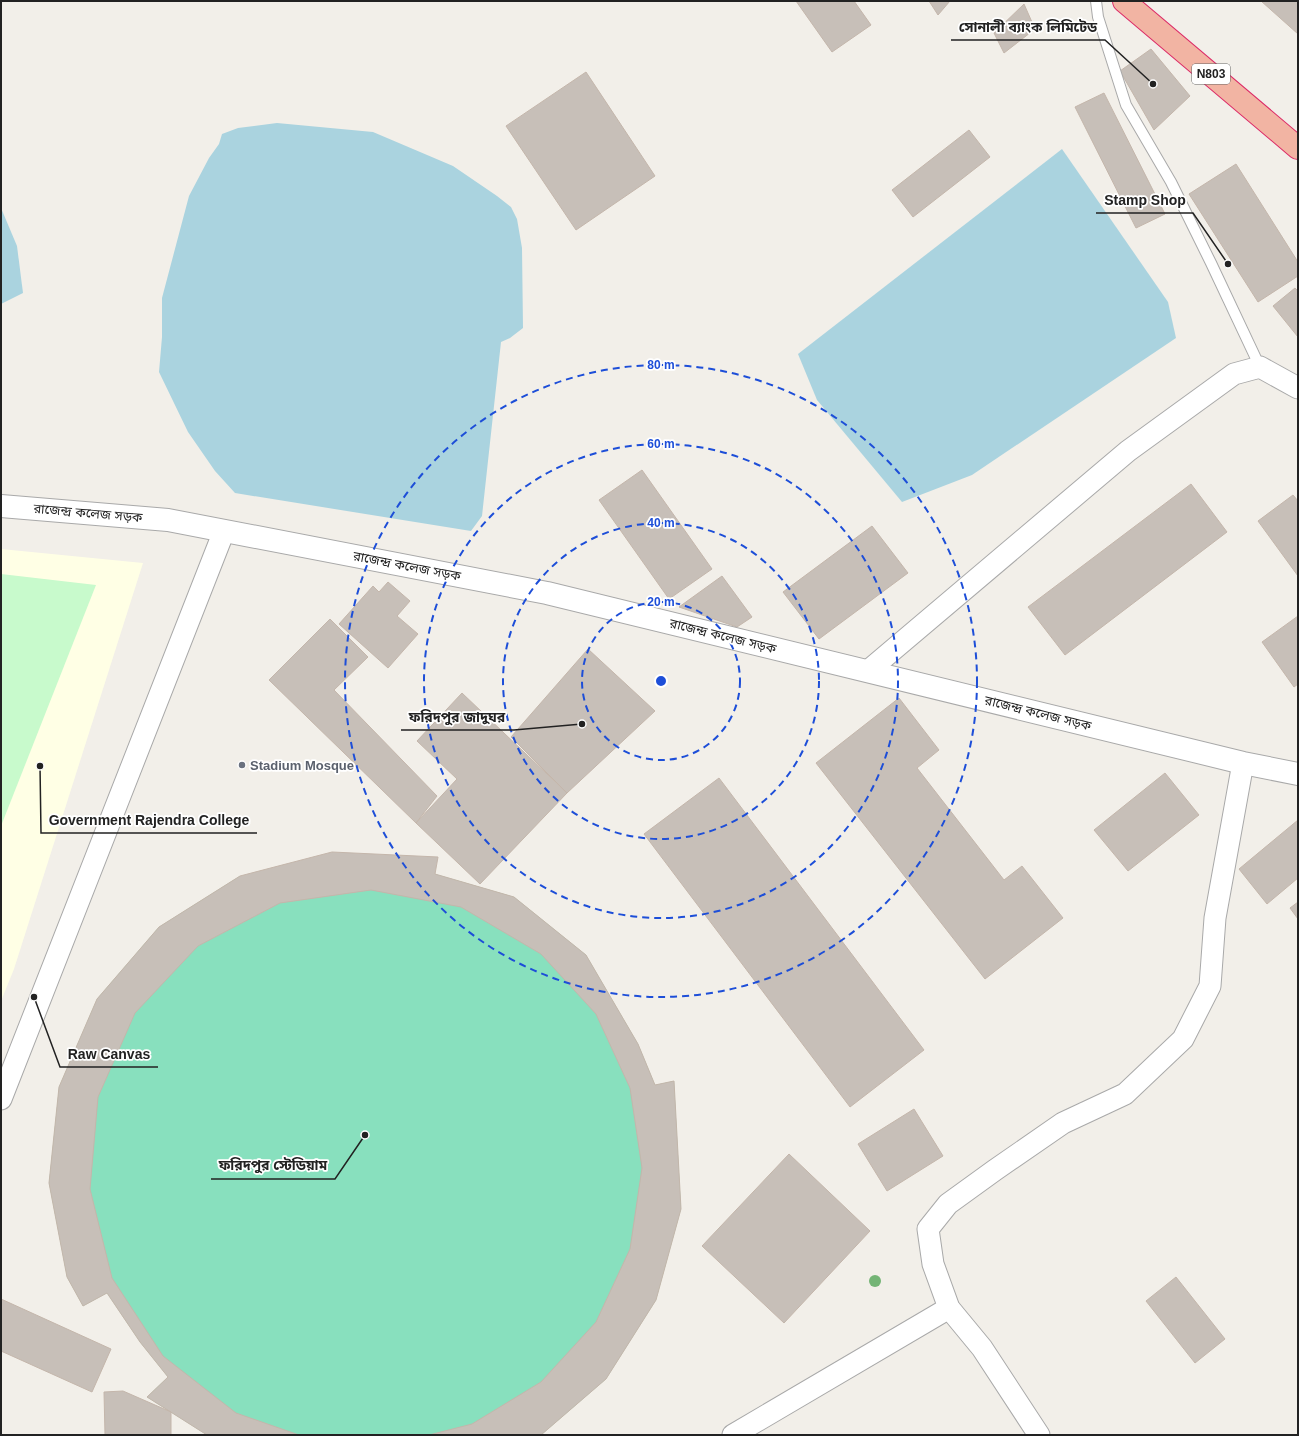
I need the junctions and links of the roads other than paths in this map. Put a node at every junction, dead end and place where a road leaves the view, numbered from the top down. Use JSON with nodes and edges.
{"nodes":[{"id":1,"x":1096,"y":1,"type":"edge"},
{"id":2,"x":1124,"y":1,"type":"edge"},
{"id":3,"x":1298,"y":148,"type":"edge"},
{"id":4,"x":1260,"y":367,"type":"junction"},
{"id":5,"x":1298,"y":388,"type":"edge"},
{"id":6,"x":1,"y":506,"type":"edge"},
{"id":7,"x":224,"y":531,"type":"junction"},
{"id":8,"x":868,"y":671,"type":"junction"},
{"id":9,"x":1243,"y":763,"type":"junction"},
{"id":10,"x":1298,"y":774,"type":"edge"},
{"id":11,"x":1,"y":1099,"type":"edge"},
{"id":12,"x":949,"y":1308,"type":"junction"},
{"id":13,"x":733,"y":1435,"type":"edge"},
{"id":14,"x":1039,"y":1435,"type":"edge"}],
"edges":[{"from":1,"to":4,"type":"lane"},
{"from":2,"to":3,"type":"highway","number":"N803"},
{"from":4,"to":5,"type":"street"},
{"from":4,"to":8,"type":"street"},
{"from":6,"to":7,"type":"street","name":"রাজেন্দ্র কলেজ সড়ক"},
{"from":7,"to":8,"type":"street","name":"রাজেন্দ্র কলেজ সড়ক"},
{"from":7,"to":11,"type":"street"},
{"from":8,"to":9,"type":"street","name":"রাজেন্দ্র কলেজ সড়ক"},
{"from":9,"to":10,"type":"street","name":"রাজেন্দ্র কলেজ সড়ক"},
{"from":9,"to":12,"type":"street"},
{"from":12,"to":13,"type":"street"},
{"from":12,"to":14,"type":"street"}]}
